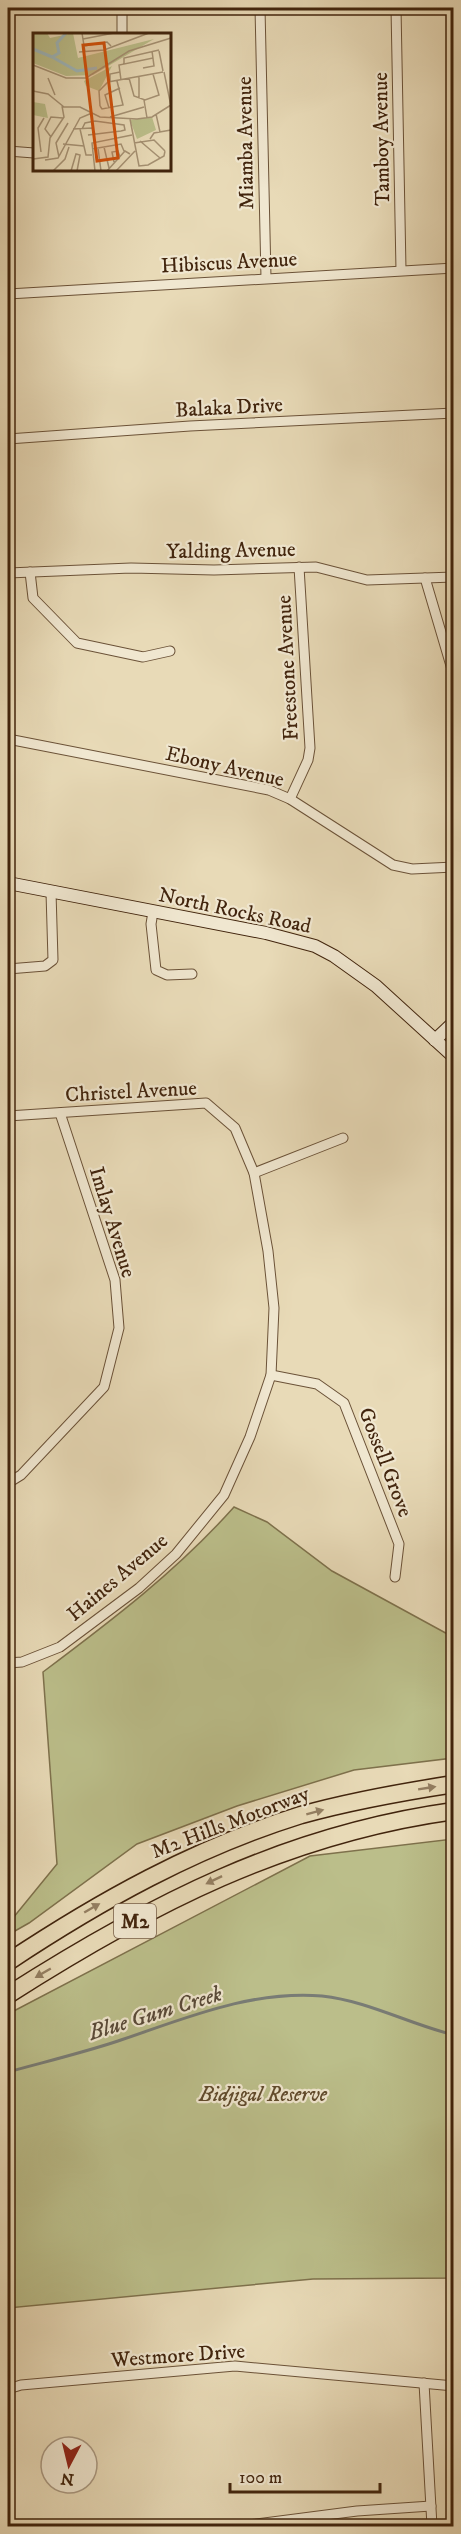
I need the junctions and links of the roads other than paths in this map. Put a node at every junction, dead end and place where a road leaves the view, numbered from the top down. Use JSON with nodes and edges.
{"nodes":[{"id":1,"x":122,"y":8,"type":"edge"},
{"id":2,"x":260,"y":8,"type":"edge"},
{"id":3,"x":396,"y":8,"type":"edge"},
{"id":4,"x":122,"y":33,"type":"edge"},
{"id":5,"x":8,"y":151,"type":"edge"},
{"id":6,"x":33,"y":153,"type":"edge"},
{"id":7,"x":453,"y":268,"type":"edge"},
{"id":8,"x":401,"y":270,"type":"junction"},
{"id":9,"x":266,"y":278,"type":"junction"},
{"id":10,"x":8,"y":294,"type":"edge"},
{"id":11,"x":453,"y":413,"type":"edge"},
{"id":12,"x":8,"y":440,"type":"edge"},
{"id":13,"x":299,"y":567,"type":"junction"},
{"id":14,"x":30,"y":572,"type":"junction"},
{"id":15,"x":8,"y":573,"type":"edge"},
{"id":16,"x":453,"y":577,"type":"edge"},
{"id":17,"x":425,"y":578,"type":"junction"},
{"id":18,"x":170,"y":651,"type":"dead end"},
{"id":19,"x":453,"y":676,"type":"edge"},
{"id":20,"x":8,"y":739,"type":"edge"},
{"id":21,"x":290,"y":799,"type":"junction"},
{"id":22,"x":453,"y":867,"type":"edge"},
{"id":23,"x":8,"y":883,"type":"edge"},
{"id":24,"x":51,"y":892,"type":"junction"},
{"id":25,"x":153,"y":912,"type":"junction"},
{"id":26,"x":8,"y":969,"type":"edge"},
{"id":27,"x":192,"y":974,"type":"dead end"},
{"id":28,"x":453,"y":1022,"type":"edge"},
{"id":29,"x":435,"y":1040,"type":"junction"},
{"id":30,"x":453,"y":1057,"type":"edge"},
{"id":31,"x":60,"y":1113,"type":"junction"},
{"id":32,"x":8,"y":1116,"type":"edge"},
{"id":33,"x":343,"y":1138,"type":"dead end"},
{"id":34,"x":254,"y":1173,"type":"junction"},
{"id":35,"x":271,"y":1375,"type":"junction"},
{"id":36,"x":8,"y":1483,"type":"edge"},
{"id":37,"x":396,"y":1577,"type":"dead end"},
{"id":38,"x":8,"y":1663,"type":"edge"},
{"id":39,"x":453,"y":1784,"type":"edge"},
{"id":40,"x":453,"y":1811,"type":"edge"},
{"id":41,"x":8,"y":1962,"type":"edge"},
{"id":42,"x":8,"y":1995,"type":"edge"},
{"id":43,"x":424,"y":2383,"type":"junction"},
{"id":44,"x":453,"y":2386,"type":"edge"},
{"id":45,"x":8,"y":2390,"type":"edge"},
{"id":46,"x":430,"y":2506,"type":"junction"},
{"id":47,"x":241,"y":2526,"type":"edge"},
{"id":48,"x":432,"y":2526,"type":"edge"}],
"edges":[{"from":1,"to":4,"type":"street"},
{"from":2,"to":9,"type":"street","name":"Miamba Avenue"},
{"from":3,"to":8,"type":"street","name":"Tamboy Avenue"},
{"from":5,"to":6,"type":"street"},
{"from":7,"to":8,"type":"street","name":"Hibiscus Avenue"},
{"from":8,"to":9,"type":"street","name":"Hibiscus Avenue"},
{"from":9,"to":10,"type":"street","name":"Hibiscus Avenue"},
{"from":11,"to":12,"type":"street","name":"Balaka Drive"},
{"from":13,"to":14,"type":"street","name":"Yalding Avenue"},
{"from":13,"to":17,"type":"street","name":"Yalding Avenue"},
{"from":13,"to":21,"type":"street","name":"Freestone Avenue"},
{"from":14,"to":15,"type":"street","name":"Yalding Avenue"},
{"from":14,"to":18,"type":"street"},
{"from":16,"to":17,"type":"street","name":"Yalding Avenue"},
{"from":17,"to":19,"type":"street"},
{"from":20,"to":21,"type":"street","name":"Ebony Avenue"},
{"from":21,"to":22,"type":"street","name":"Ebony Avenue"},
{"from":23,"to":24,"type":"main road","name":"North Rocks Road"},
{"from":24,"to":25,"type":"main road","name":"North Rocks Road"},
{"from":24,"to":26,"type":"street"},
{"from":25,"to":27,"type":"street"},
{"from":25,"to":29,"type":"main road","name":"North Rocks Road"},
{"from":28,"to":29,"type":"main road"},
{"from":29,"to":30,"type":"main road","name":"North Rocks Road"},
{"from":31,"to":32,"type":"street","name":"Christel Avenue"},
{"from":31,"to":34,"type":"street","name":"Christel Avenue"},
{"from":31,"to":36,"type":"street","name":"Imlay Avenue"},
{"from":33,"to":34,"type":"street"},
{"from":34,"to":35,"type":"street","name":"Haines Avenue"},
{"from":35,"to":37,"type":"street","name":"Gossell Grove"},
{"from":35,"to":38,"type":"street","name":"Haines Avenue"},
{"from":41,"to":39,"type":"highway","name":"M2 Hills Motorway","number":"M2","one_way":true},
{"from":40,"to":42,"type":"highway","number":"M2","one_way":true},
{"from":43,"to":44,"type":"street","name":"Westmore Drive"},
{"from":43,"to":45,"type":"street","name":"Westmore Drive"},
{"from":43,"to":46,"type":"street"},
{"from":46,"to":47,"type":"street"},
{"from":46,"to":48,"type":"street"}]}
